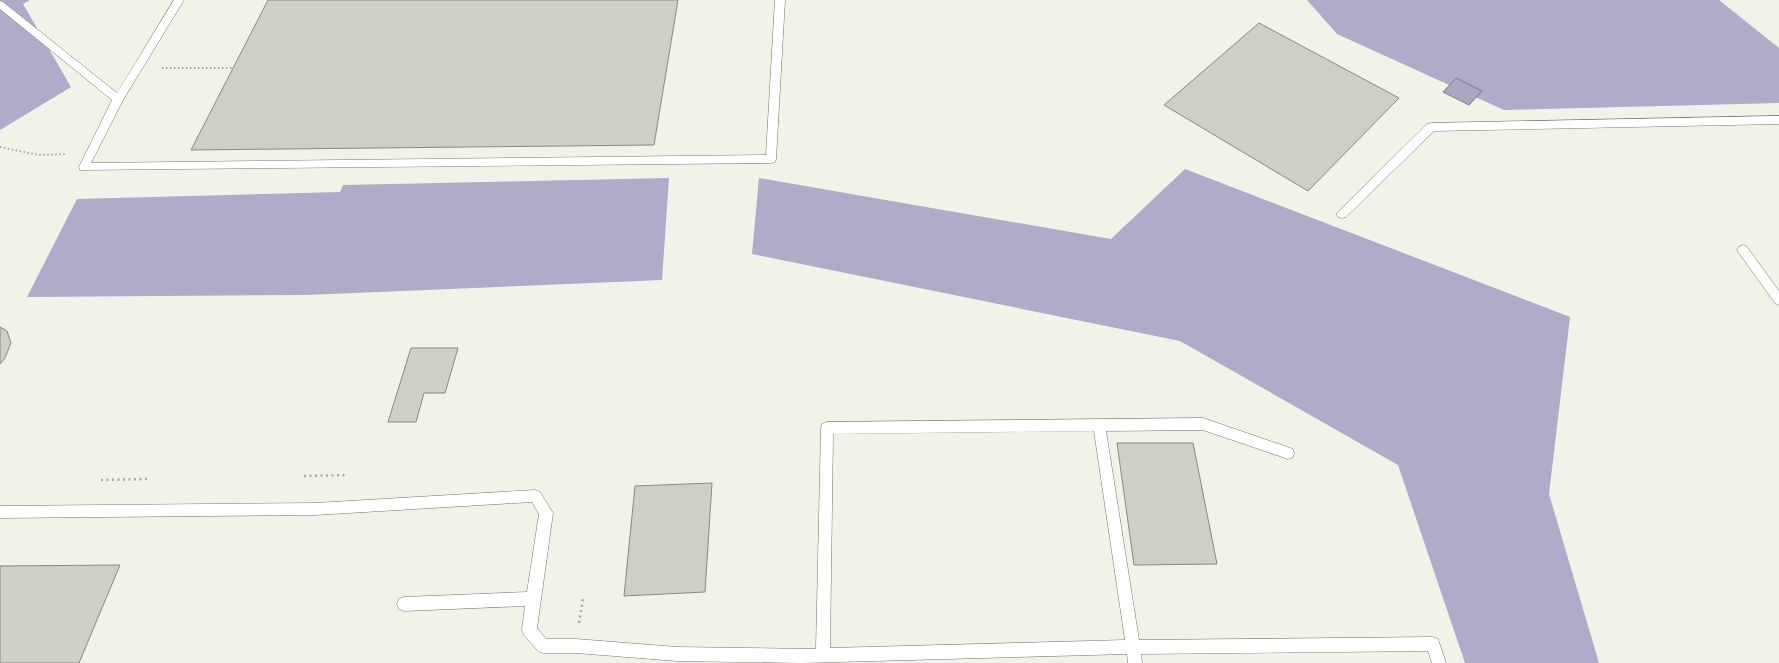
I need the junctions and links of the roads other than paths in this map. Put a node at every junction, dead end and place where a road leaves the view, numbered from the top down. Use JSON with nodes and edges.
{"nodes":[{"id":1,"x":179,"y":0,"type":"edge"},
{"id":2,"x":780,"y":0,"type":"edge"},
{"id":3,"x":0,"y":4,"type":"edge"},
{"id":4,"x":118,"y":99,"type":"junction"},
{"id":5,"x":1779,"y":120,"type":"edge"},
{"id":6,"x":1342,"y":214,"type":"dead end"},
{"id":7,"x":1743,"y":250,"type":"dead end"},
{"id":8,"x":1779,"y":300,"type":"edge"},
{"id":9,"x":1098,"y":425,"type":"junction"},
{"id":10,"x":1288,"y":452,"type":"dead end"},
{"id":11,"x":0,"y":512,"type":"edge"},
{"id":12,"x":532,"y":599,"type":"junction"},
{"id":13,"x":404,"y":604,"type":"dead end"},
{"id":14,"x":1133,"y":647,"type":"junction"},
{"id":15,"x":822,"y":656,"type":"junction"},
{"id":16,"x":667,"y":658,"type":"edge"},
{"id":17,"x":861,"y":659,"type":"edge"},
{"id":18,"x":1135,"y":663,"type":"edge"},
{"id":19,"x":1439,"y":663,"type":"edge"}],
"edges":[{"from":1,"to":4,"type":"lane"},
{"from":2,"to":4,"type":"lane"},
{"from":3,"to":4,"type":"lane"},
{"from":5,"to":6,"type":"lane"},
{"from":7,"to":8,"type":"lane"},
{"from":9,"to":10,"type":"lane"},
{"from":9,"to":14,"type":"lane"},
{"from":9,"to":15,"type":"lane"},
{"from":11,"to":12,"type":"lane"},
{"from":12,"to":13,"type":"lane"},
{"from":12,"to":16,"type":"lane"},
{"from":14,"to":17,"type":"lane"},
{"from":14,"to":18,"type":"lane"},
{"from":14,"to":19,"type":"lane"},
{"from":15,"to":16,"type":"lane"},
{"from":15,"to":17,"type":"lane"}]}
